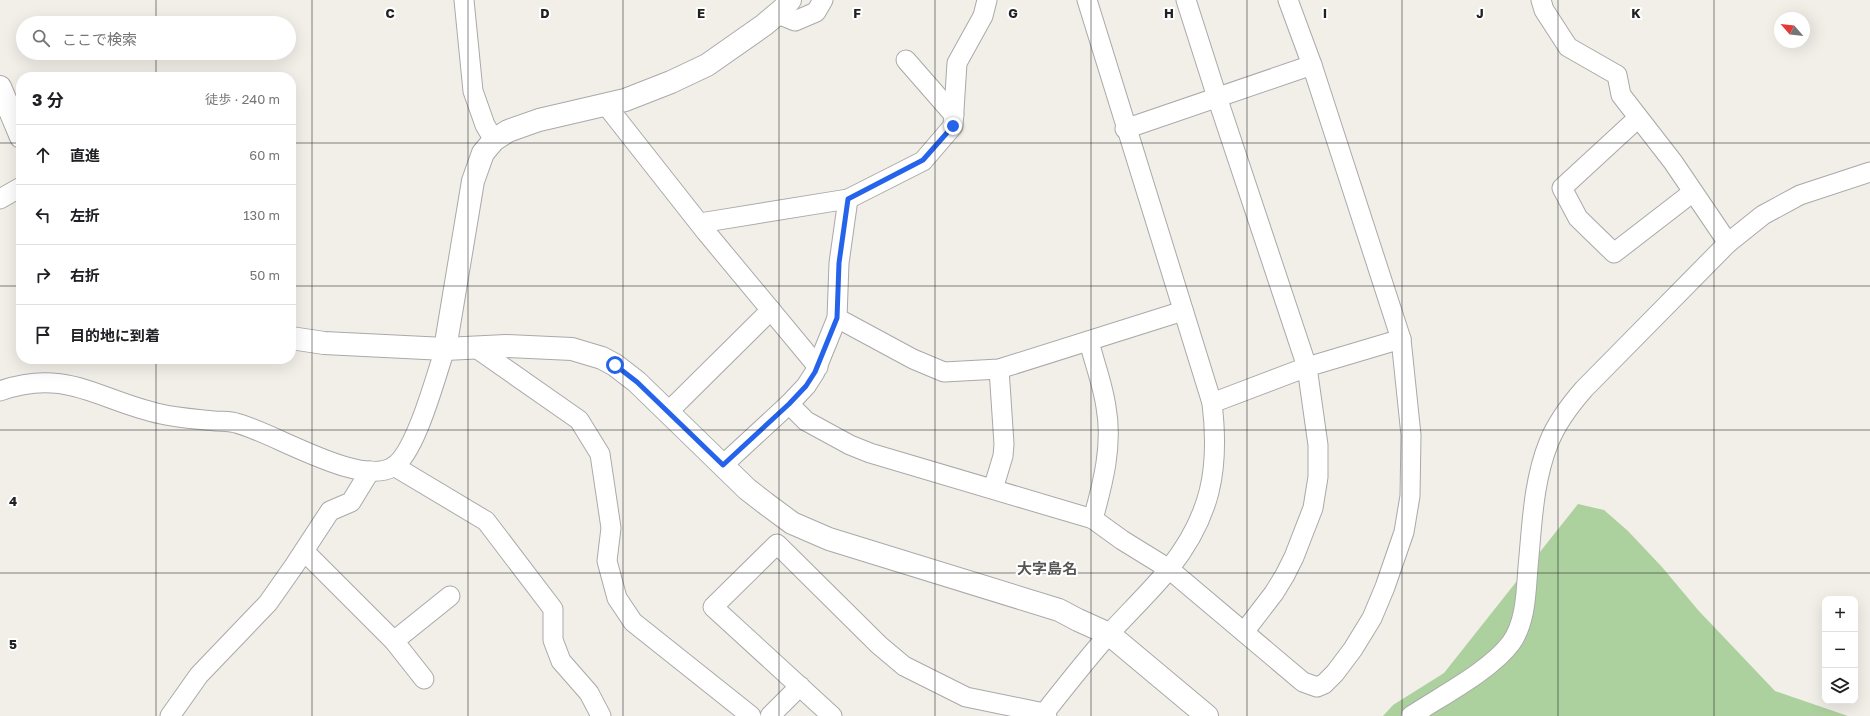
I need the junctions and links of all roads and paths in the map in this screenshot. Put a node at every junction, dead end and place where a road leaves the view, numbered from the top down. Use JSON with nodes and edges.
{"nodes":[{"id":1,"x":464,"y":0,"type":"edge"},
{"id":2,"x":823,"y":0,"type":"edge"},
{"id":3,"x":987,"y":0,"type":"edge"},
{"id":4,"x":1086,"y":0,"type":"edge"},
{"id":5,"x":1186,"y":0,"type":"edge"},
{"id":6,"x":1288,"y":0,"type":"edge"},
{"id":7,"x":1541,"y":0,"type":"edge"},
{"id":8,"x":784,"y":7,"type":"edge"},
{"id":9,"x":906,"y":60,"type":"dead end"},
{"id":10,"x":1312,"y":65,"type":"junction"},
{"id":11,"x":1217,"y":97,"type":"junction"},
{"id":12,"x":2,"y":98,"type":"edge"},
{"id":13,"x":606,"y":105,"type":"junction"},
{"id":14,"x":954,"y":115,"type":"junction"},
{"id":15,"x":1638,"y":118,"type":"junction"},
{"id":16,"x":16,"y":127,"type":"edge"},
{"id":17,"x":1125,"y":129,"type":"junction"},
{"id":18,"x":494,"y":140,"type":"junction"},
{"id":19,"x":1870,"y":172,"type":"edge"},
{"id":20,"x":16,"y":190,"type":"edge"},
{"id":21,"x":1693,"y":192,"type":"junction"},
{"id":22,"x":0,"y":199,"type":"edge"},
{"id":23,"x":848,"y":199,"type":"junction"},
{"id":24,"x":700,"y":223,"type":"junction"},
{"id":25,"x":1728,"y":243,"type":"junction"},
{"id":26,"x":771,"y":310,"type":"junction"},
{"id":27,"x":1183,"y":311,"type":"junction"},
{"id":28,"x":837,"y":318,"type":"junction"},
{"id":29,"x":296,"y":339,"type":"edge"},
{"id":30,"x":1402,"y":339,"type":"junction"},
{"id":31,"x":1088,"y":341,"type":"junction"},
{"id":32,"x":476,"y":348,"type":"junction"},
{"id":33,"x":445,"y":349,"type":"junction"},
{"id":34,"x":818,"y":367,"type":"junction"},
{"id":35,"x":1307,"y":367,"type":"junction"},
{"id":36,"x":999,"y":369,"type":"junction"},
{"id":37,"x":0,"y":391,"type":"edge"},
{"id":38,"x":1212,"y":403,"type":"junction"},
{"id":39,"x":789,"y":404,"type":"junction"},
{"id":40,"x":668,"y":412,"type":"junction"},
{"id":41,"x":723,"y":465,"type":"junction"},
{"id":42,"x":394,"y":466,"type":"junction"},
{"id":43,"x":370,"y":471,"type":"junction"},
{"id":44,"x":993,"y":489,"type":"junction"},
{"id":45,"x":1093,"y":520,"type":"junction"},
{"id":46,"x":304,"y":550,"type":"junction"},
{"id":47,"x":1169,"y":569,"type":"junction"},
{"id":48,"x":450,"y":596,"type":"dead end"},
{"id":49,"x":1244,"y":632,"type":"junction"},
{"id":50,"x":1109,"y":634,"type":"junction"},
{"id":51,"x":394,"y":641,"type":"junction"},
{"id":52,"x":424,"y":679,"type":"dead end"},
{"id":53,"x":800,"y":686,"type":"junction"},
{"id":54,"x":1044,"y":715,"type":"edge"},
{"id":55,"x":170,"y":716,"type":"edge"},
{"id":56,"x":601,"y":716,"type":"edge"},
{"id":57,"x":751,"y":716,"type":"edge"},
{"id":58,"x":770,"y":716,"type":"edge"},
{"id":59,"x":832,"y":716,"type":"edge"},
{"id":60,"x":1207,"y":716,"type":"edge"},
{"id":61,"x":1411,"y":716,"type":"edge"}],
"edges":[{"from":1,"to":18,"type":"street"},
{"from":2,"to":8,"type":"street"},
{"from":3,"to":14,"type":"street"},
{"from":4,"to":17,"type":"street"},
{"from":5,"to":11,"type":"street"},
{"from":6,"to":10,"type":"street"},
{"from":7,"to":15,"type":"street"},
{"from":8,"to":13,"type":"street"},
{"from":9,"to":14,"type":"street"},
{"from":10,"to":11,"type":"street"},
{"from":10,"to":30,"type":"street"},
{"from":11,"to":17,"type":"street"},
{"from":11,"to":35,"type":"street"},
{"from":12,"to":16,"type":"street"},
{"from":13,"to":18,"type":"street"},
{"from":13,"to":24,"type":"street"},
{"from":14,"to":23,"type":"street"},
{"from":15,"to":21,"type":"street"},
{"from":15,"to":21,"type":"street"},
{"from":17,"to":27,"type":"street"},
{"from":18,"to":33,"type":"street"},
{"from":19,"to":25,"type":"street"},
{"from":20,"to":22,"type":"street"},
{"from":21,"to":25,"type":"street"},
{"from":23,"to":24,"type":"street"},
{"from":23,"to":28,"type":"street"},
{"from":24,"to":26,"type":"street"},
{"from":25,"to":61,"type":"street"},
{"from":26,"to":34,"type":"street"},
{"from":26,"to":40,"type":"street"},
{"from":27,"to":31,"type":"street"},
{"from":27,"to":38,"type":"street"},
{"from":28,"to":34,"type":"street"},
{"from":28,"to":36,"type":"street"},
{"from":29,"to":33,"type":"street"},
{"from":30,"to":35,"type":"street"},
{"from":30,"to":49,"type":"street"},
{"from":31,"to":36,"type":"street"},
{"from":31,"to":45,"type":"street"},
{"from":32,"to":33,"type":"street"},
{"from":32,"to":40,"type":"street"},
{"from":32,"to":57,"type":"street"},
{"from":33,"to":42,"type":"street"},
{"from":34,"to":39,"type":"street"},
{"from":35,"to":38,"type":"street"},
{"from":35,"to":49,"type":"street"},
{"from":36,"to":44,"type":"street"},
{"from":37,"to":43,"type":"street"},
{"from":38,"to":47,"type":"street"},
{"from":39,"to":41,"type":"street"},
{"from":39,"to":44,"type":"street"},
{"from":40,"to":41,"type":"street"},
{"from":41,"to":50,"type":"street"},
{"from":42,"to":43,"type":"street"},
{"from":42,"to":56,"type":"street"},
{"from":43,"to":46,"type":"street"},
{"from":44,"to":45,"type":"street"},
{"from":45,"to":47,"type":"street"},
{"from":46,"to":51,"type":"street"},
{"from":46,"to":55,"type":"street"},
{"from":47,"to":49,"type":"street"},
{"from":47,"to":50,"type":"street"},
{"from":48,"to":51,"type":"street"},
{"from":50,"to":54,"type":"street"},
{"from":50,"to":60,"type":"street"},
{"from":51,"to":52,"type":"street"},
{"from":53,"to":54,"type":"street"},
{"from":53,"to":58,"type":"street"},
{"from":53,"to":59,"type":"street"}]}
